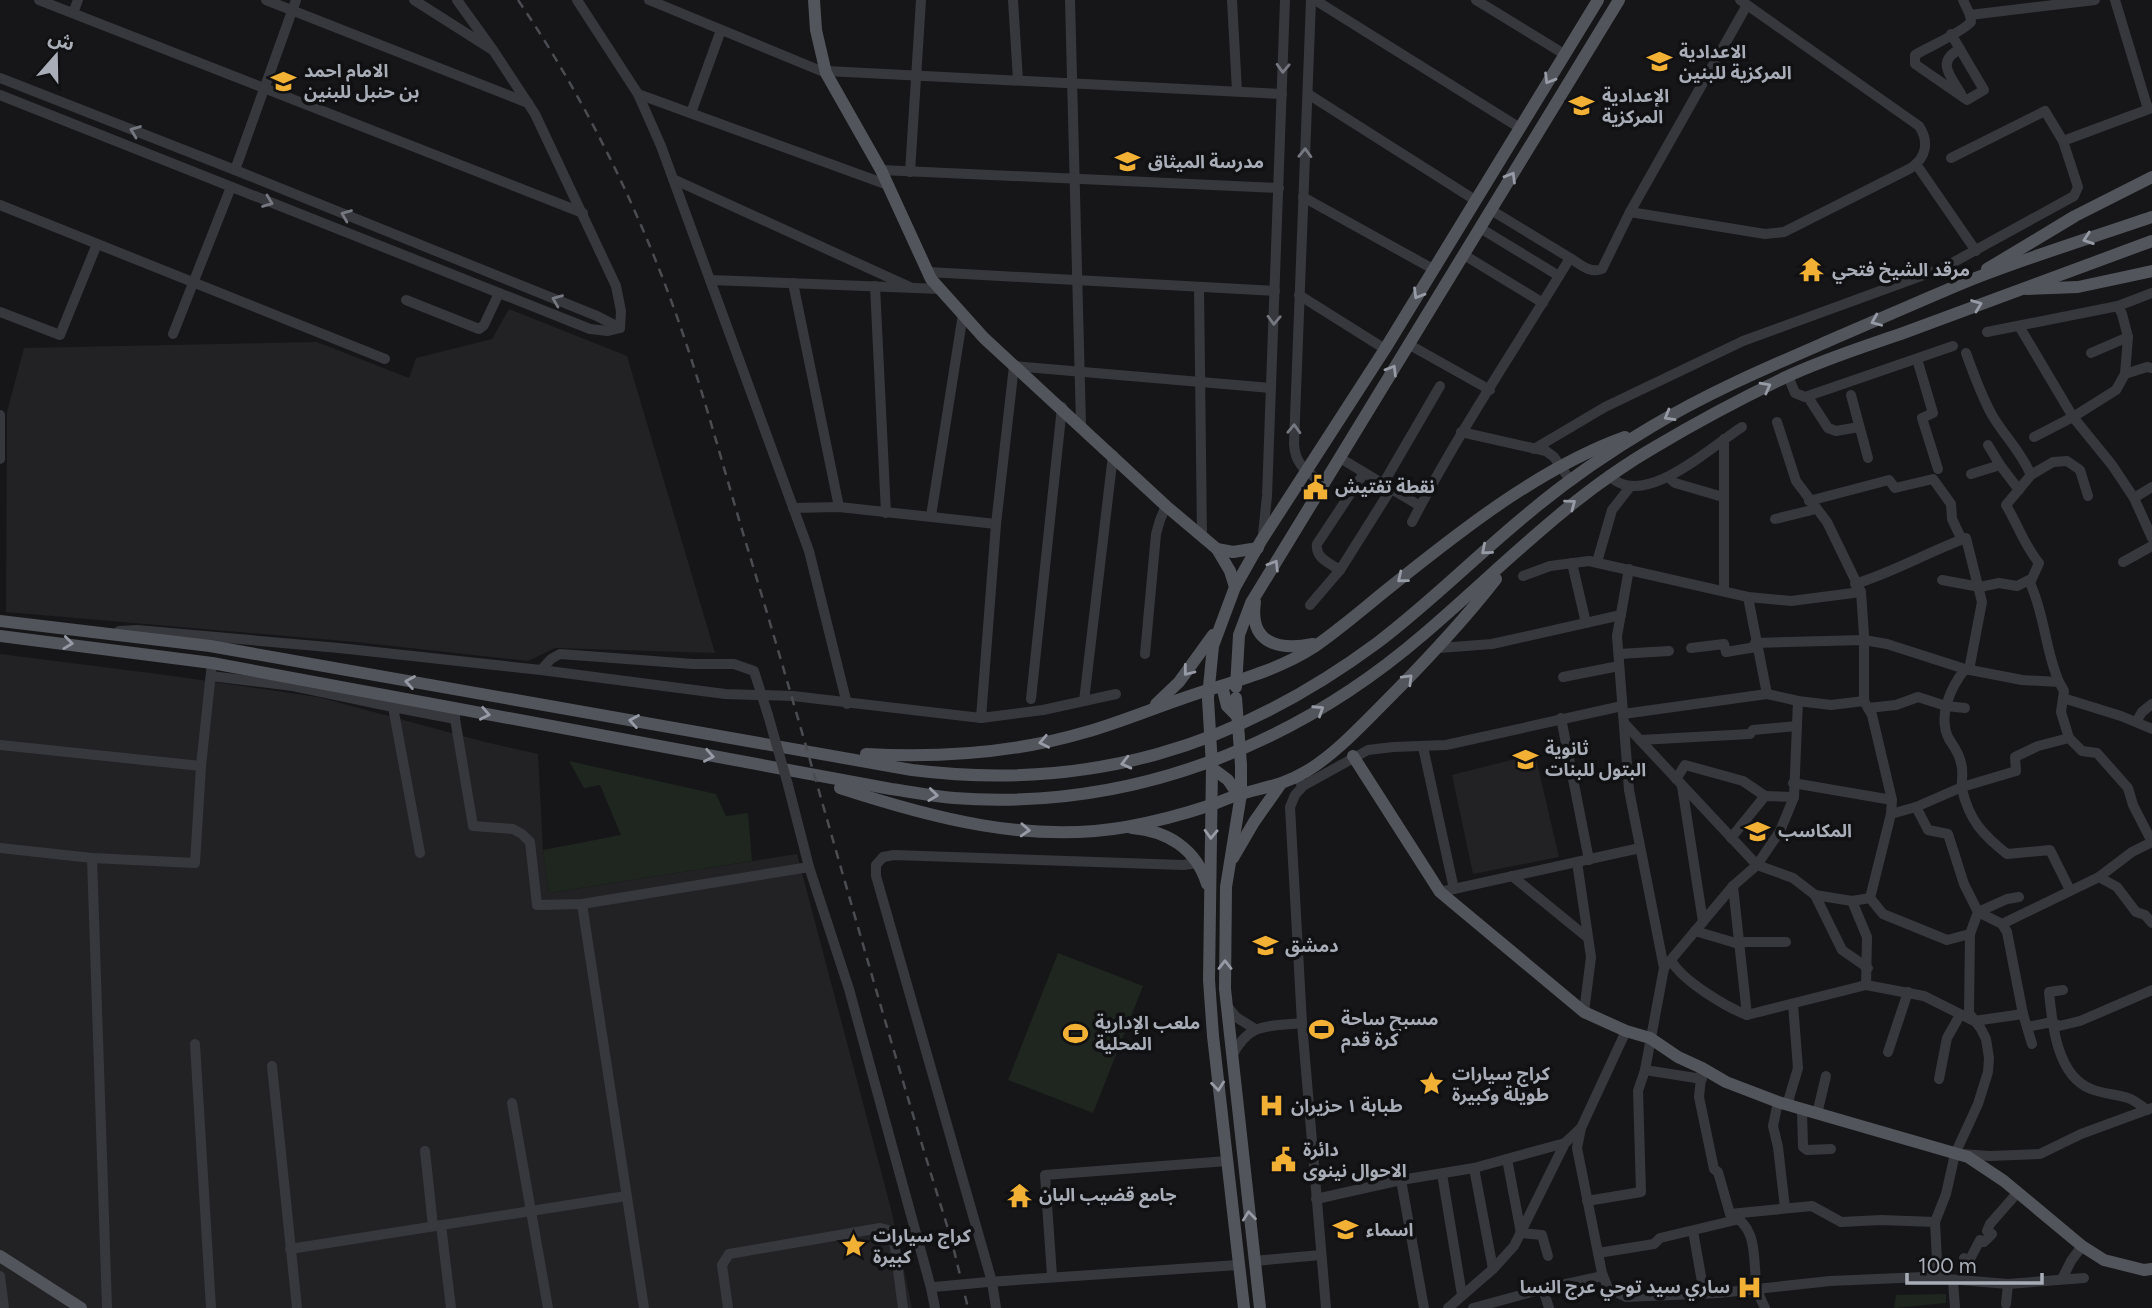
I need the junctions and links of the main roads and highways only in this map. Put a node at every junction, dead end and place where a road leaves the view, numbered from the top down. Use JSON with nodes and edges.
{"nodes":[{"id":1,"x":814,"y":0,"type":"edge"},
{"id":2,"x":1598,"y":0,"type":"edge"},
{"id":3,"x":1619,"y":0,"type":"edge"},
{"id":4,"x":2152,"y":177,"type":"edge"},
{"id":5,"x":2152,"y":216,"type":"edge"},
{"id":6,"x":2152,"y":241,"type":"edge"},
{"id":7,"x":2152,"y":271,"type":"edge"},
{"id":8,"x":1969,"y":281,"type":"junction"},
{"id":9,"x":2020,"y":289,"type":"junction"},
{"id":10,"x":1648,"y":429,"type":"junction"},
{"id":11,"x":1259,"y":544,"type":"junction"},
{"id":12,"x":1217,"y":549,"type":"junction"},
{"id":13,"x":1514,"y":554,"type":"junction"},
{"id":14,"x":1235,"y":587,"type":"junction"},
{"id":15,"x":1255,"y":596,"type":"junction"},
{"id":16,"x":0,"y":621,"type":"edge"},
{"id":17,"x":1220,"y":623,"type":"junction"},
{"id":18,"x":0,"y":636,"type":"edge"},
{"id":19,"x":1320,"y":643,"type":"junction"},
{"id":20,"x":1236,"y":682,"type":"junction"},
{"id":21,"x":1222,"y":686,"type":"junction"},
{"id":22,"x":1208,"y":695,"type":"junction"},
{"id":23,"x":1231,"y":699,"type":"junction"},
{"id":24,"x":1147,"y":712,"type":"junction"},
{"id":25,"x":819,"y":752,"type":"junction"},
{"id":26,"x":1353,"y":756,"type":"road end"},
{"id":27,"x":1212,"y":767,"type":"junction"},
{"id":28,"x":794,"y":772,"type":"junction"},
{"id":29,"x":1280,"y":784,"type":"junction"},
{"id":30,"x":1240,"y":794,"type":"junction"},
{"id":31,"x":1212,"y":805,"type":"junction"},
{"id":32,"x":1125,"y":827,"type":"junction"},
{"id":33,"x":1229,"y":866,"type":"junction"},
{"id":34,"x":1209,"y":894,"type":"junction"},
{"id":35,"x":1231,"y":1057,"type":"junction"},
{"id":36,"x":1215,"y":1058,"type":"junction"},
{"id":37,"x":0,"y":1256,"type":"edge"},
{"id":38,"x":2152,"y":1269,"type":"edge"},
{"id":39,"x":81,"y":1308,"type":"edge"},
{"id":40,"x":1244,"y":1308,"type":"edge"},
{"id":41,"x":1260,"y":1308,"type":"edge"}],
"edges":[{"from":1,"to":12,"type":"main road"},
{"from":2,"to":11,"type":"main road","one_way":true},
{"from":15,"to":3,"type":"main road","one_way":true},
{"from":4,"to":8,"type":"main road"},
{"from":5,"to":8,"type":"main road","one_way":true},
{"from":6,"to":9,"type":"main road"},
{"from":7,"to":9,"type":"main road"},
{"from":8,"to":10,"type":"main road","one_way":true},
{"from":13,"to":9,"type":"main road","one_way":true},
{"from":10,"to":19,"type":"main road","one_way":true},
{"from":10,"to":25,"type":"main road","one_way":true},
{"from":11,"to":12,"type":"main road"},
{"from":11,"to":14,"type":"main road"},
{"from":12,"to":14,"type":"main road"},
{"from":28,"to":13,"type":"main road","one_way":true},
{"from":29,"to":13,"type":"main road","one_way":true},
{"from":14,"to":17,"type":"main road"},
{"from":15,"to":19,"type":"main road"},
{"from":15,"to":20,"type":"main road"},
{"from":25,"to":16,"type":"main road","one_way":true},
{"from":17,"to":22,"type":"main road"},
{"from":17,"to":24,"type":"main road","one_way":true},
{"from":18,"to":28,"type":"main road","one_way":true},
{"from":19,"to":20,"type":"main road"},
{"from":20,"to":21,"type":"main road"},
{"from":20,"to":23,"type":"main road"},
{"from":21,"to":22,"type":"main road"},
{"from":21,"to":23,"type":"main road"},
{"from":22,"to":24,"type":"main road"},
{"from":22,"to":27,"type":"main road","bridge":true},
{"from":23,"to":30,"type":"main road","bridge":true},
{"from":24,"to":25,"type":"main road","one_way":true},
{"from":26,"to":38,"type":"main road"},
{"from":27,"to":30,"type":"main road"},
{"from":27,"to":31,"type":"main road"},
{"from":28,"to":32,"type":"main road","one_way":true},
{"from":29,"to":30,"type":"main road"},
{"from":29,"to":33,"type":"main road"},
{"from":30,"to":31,"type":"main road"},
{"from":30,"to":33,"type":"main road"},
{"from":31,"to":32,"type":"main road"},
{"from":31,"to":34,"type":"main road","one_way":true},
{"from":32,"to":34,"type":"main road"},
{"from":35,"to":33,"type":"main road","one_way":true},
{"from":34,"to":36,"type":"main road"},
{"from":35,"to":36,"type":"main road"},
{"from":41,"to":35,"type":"main road","one_way":true},
{"from":36,"to":40,"type":"main road","one_way":true},
{"from":37,"to":39,"type":"main road"}]}
